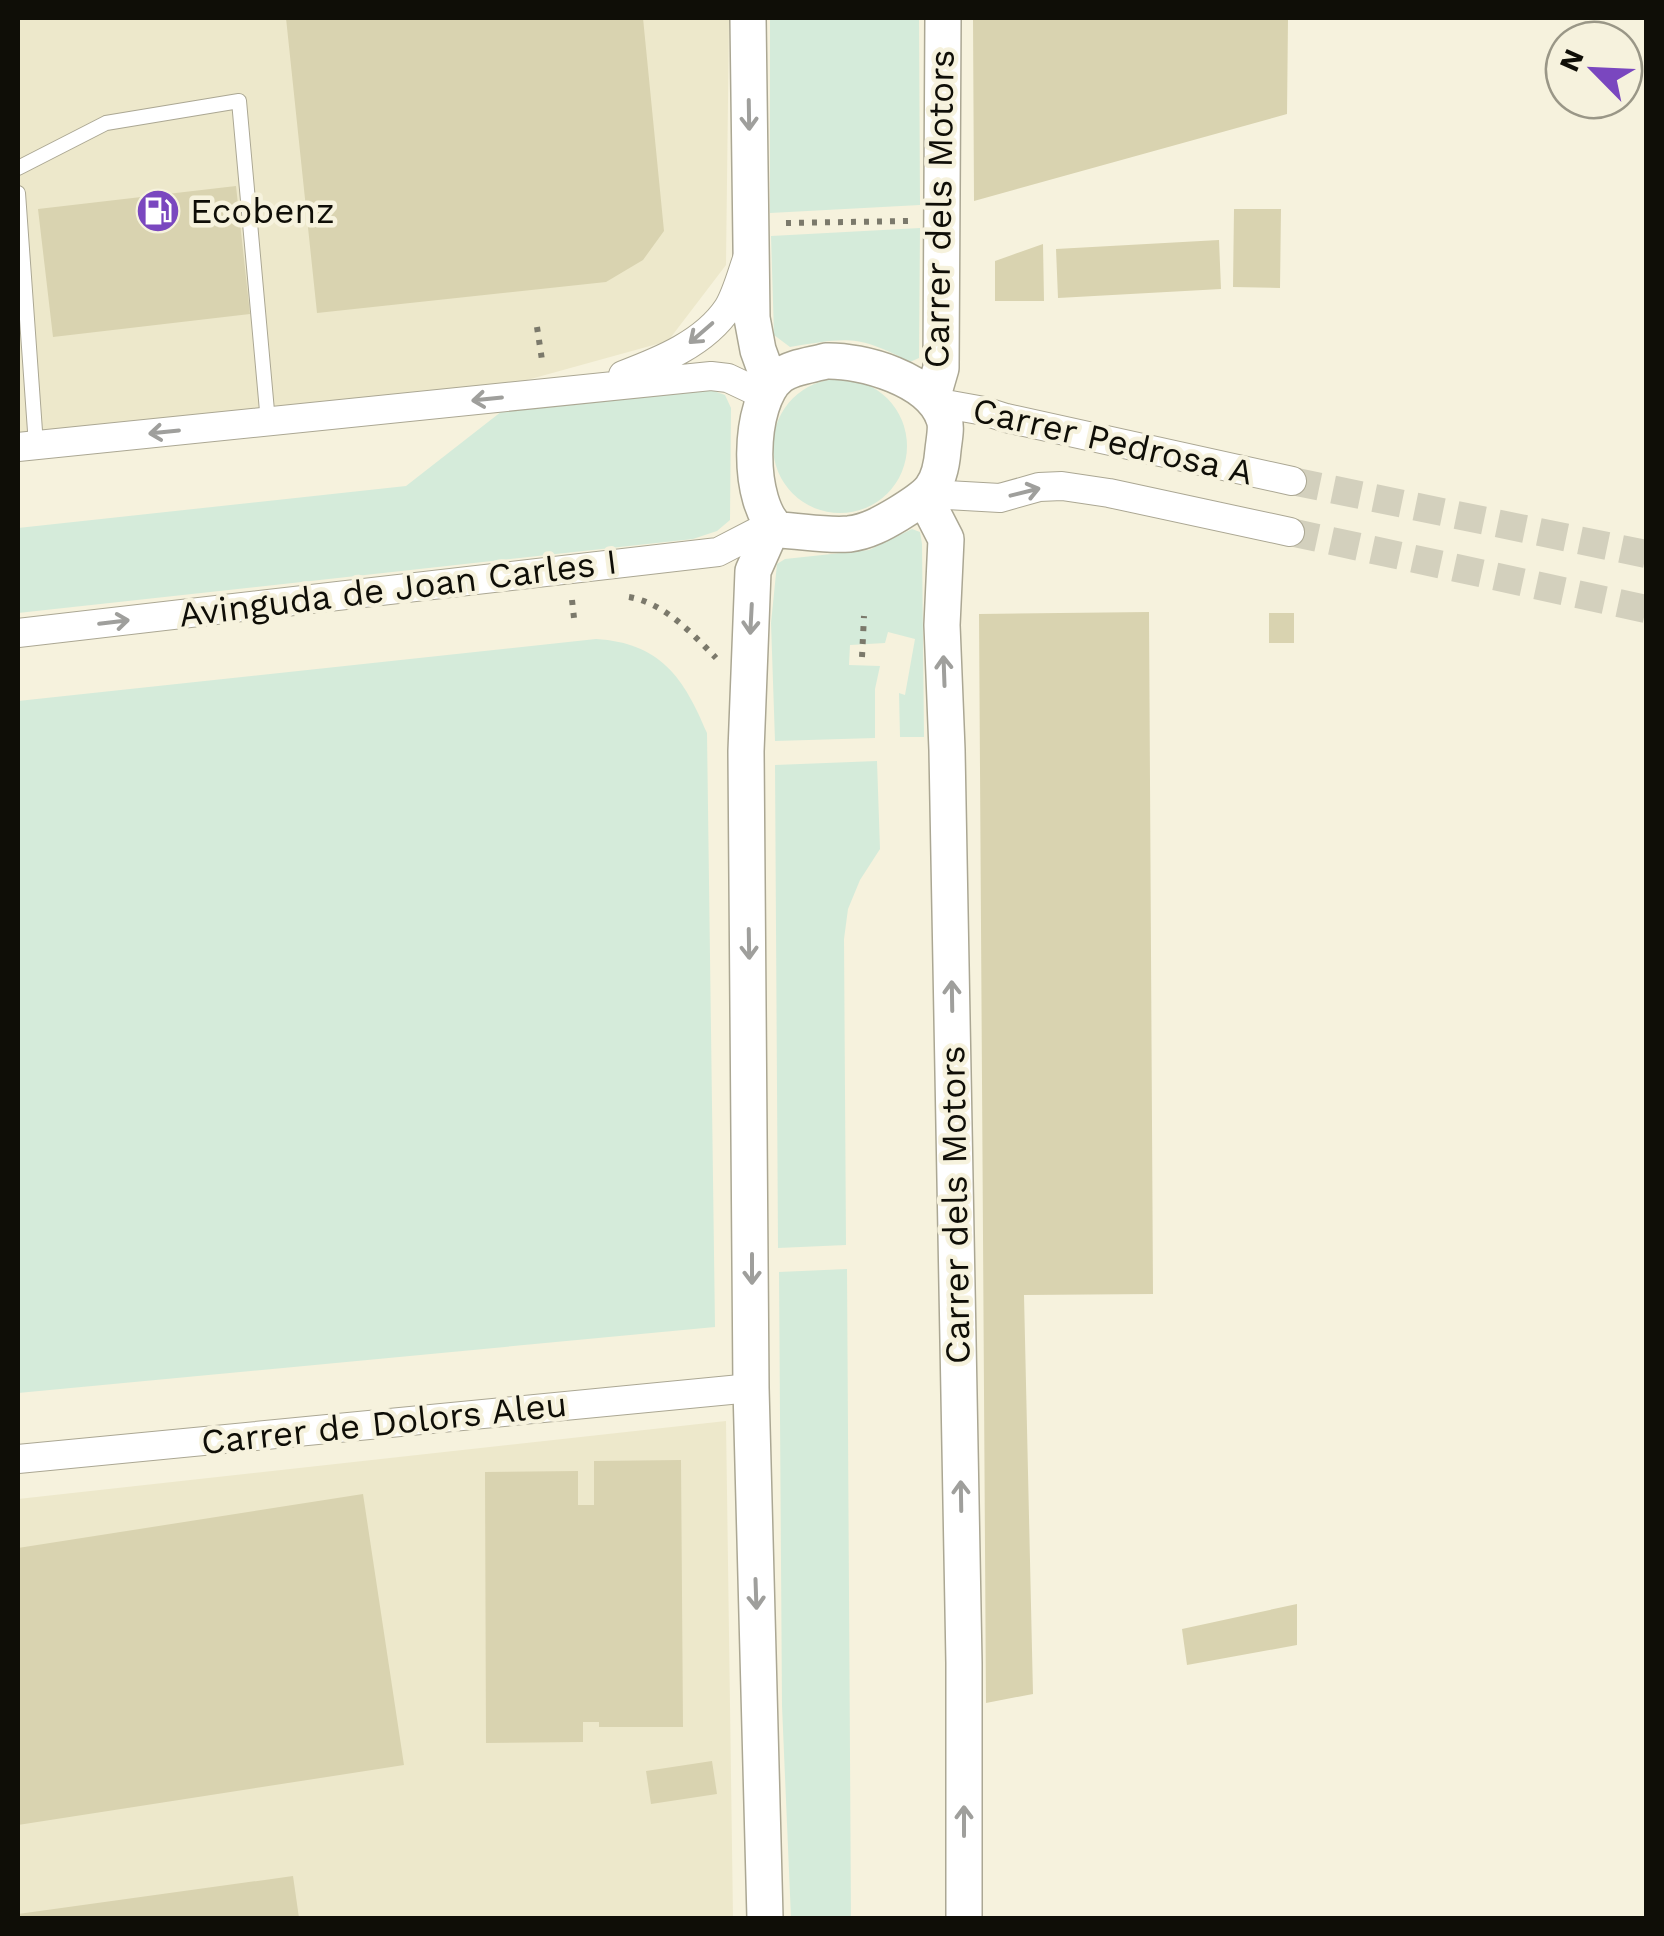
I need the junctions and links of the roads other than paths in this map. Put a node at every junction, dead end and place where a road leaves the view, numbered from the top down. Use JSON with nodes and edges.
{"nodes":[{"id":1,"x":748,"y":18,"type":"edge"},
{"id":2,"x":943,"y":18,"type":"edge"},
{"id":3,"x":18,"y":168,"type":"edge"},
{"id":4,"x":18,"y":193,"type":"edge"},
{"id":5,"x":760,"y":237,"type":"junction"},
{"id":6,"x":584,"y":390,"type":"junction"},
{"id":7,"x":767,"y":390,"type":"junction"},
{"id":8,"x":933,"y":401,"type":"junction"},
{"id":9,"x":268,"y":422,"type":"junction"},
{"id":10,"x":27,"y":446,"type":"edge"},
{"id":11,"x":1292,"y":481,"type":"tunnel mouth"},
{"id":12,"x":927,"y":496,"type":"junction"},
{"id":13,"x":773,"y":525,"type":"junction"},
{"id":14,"x":1290,"y":532,"type":"tunnel mouth"},
{"id":15,"x":18,"y":633,"type":"edge"},
{"id":16,"x":751,"y":1388,"type":"junction"},
{"id":17,"x":18,"y":1458,"type":"edge"},
{"id":18,"x":765,"y":1918,"type":"edge"},
{"id":19,"x":964,"y":1918,"type":"edge"}],
"edges":[{"from":1,"to":5,"type":"street","one_way":true},
{"from":2,"to":8,"type":"street","name":"Carrer dels Motors"},
{"from":3,"to":9,"type":"lane"},
{"from":4,"to":10,"type":"lane"},
{"from":5,"to":6,"type":"street","one_way":true},
{"from":5,"to":7,"type":"street"},
{"from":6,"to":7,"type":"street"},
{"from":6,"to":9,"type":"street","one_way":true},
{"from":7,"to":8,"type":"street"},
{"from":7,"to":13,"type":"street"},
{"from":8,"to":11,"type":"street","name":"Carrer Pedrosa A"},
{"from":8,"to":12,"type":"street"},
{"from":9,"to":10,"type":"street","one_way":true},
{"from":12,"to":13,"type":"street"},
{"from":12,"to":14,"type":"street","name":"Carrer Pedrosa A","one_way":true},
{"from":19,"to":12,"type":"street","name":"Carrer dels Motors","one_way":true},
{"from":15,"to":13,"type":"street","name":"Avinguda de Joan Carles I","one_way":true},
{"from":13,"to":16,"type":"street","one_way":true},
{"from":16,"to":17,"type":"street","name":"Carrer de Dolors Aleu"},
{"from":16,"to":18,"type":"street","one_way":true}]}
